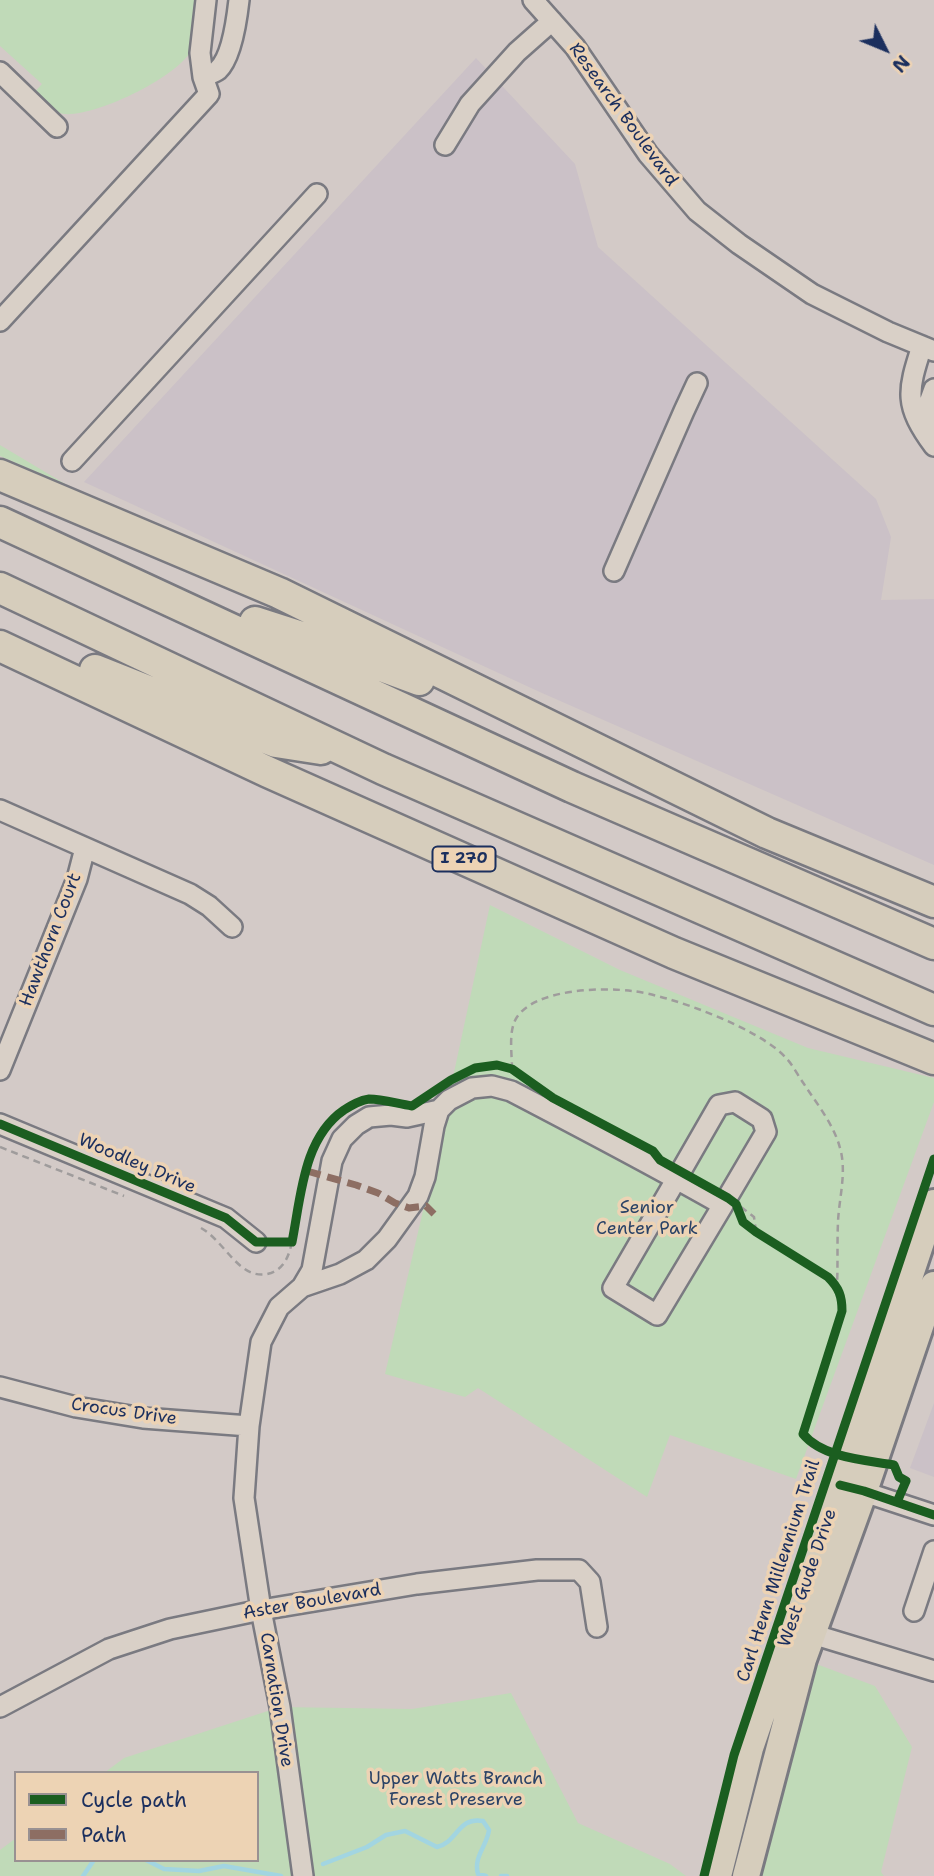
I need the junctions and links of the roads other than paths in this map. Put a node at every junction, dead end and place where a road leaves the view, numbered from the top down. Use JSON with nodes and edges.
{"nodes":[{"id":1,"x":533,"y":0,"type":"edge"},
{"id":2,"x":205,"y":3,"type":"edge"},
{"id":3,"x":238,"y":7,"type":"edge"},
{"id":4,"x":552,"y":21,"type":"junction"},
{"id":5,"x":0,"y":72,"type":"edge"},
{"id":6,"x":203,"y":77,"type":"junction"},
{"id":7,"x":57,"y":127,"type":"dead end"},
{"id":8,"x":445,"y":145,"type":"dead end"},
{"id":9,"x":317,"y":194,"type":"dead end"},
{"id":10,"x":0,"y":321,"type":"edge"},
{"id":11,"x":928,"y":348,"type":"edge"},
{"id":12,"x":697,"y":383,"type":"dead end"},
{"id":13,"x":934,"y":389,"type":"edge"},
{"id":14,"x":932,"y":443,"type":"edge"},
{"id":15,"x":72,"y":461,"type":"dead end"},
{"id":16,"x":0,"y":475,"type":"edge"},
{"id":17,"x":0,"y":522,"type":"edge"},
{"id":18,"x":614,"y":571,"type":"dead end"},
{"id":19,"x":129,"y":581,"type":"junction"},
{"id":20,"x":0,"y":588,"type":"edge"},
{"id":21,"x":0,"y":633,"type":"edge"},
{"id":22,"x":0,"y":646,"type":"edge"},
{"id":23,"x":583,"y":742,"type":"junction"},
{"id":24,"x":349,"y":752,"type":"junction"},
{"id":25,"x":0,"y":810,"type":"edge"},
{"id":26,"x":85,"y":848,"type":"junction"},
{"id":27,"x":934,"y":902,"type":"edge"},
{"id":28,"x":232,"y":927,"type":"dead end"},
{"id":29,"x":934,"y":944,"type":"edge"},
{"id":30,"x":934,"y":1010,"type":"edge"},
{"id":31,"x":934,"y":1059,"type":"edge"},
{"id":32,"x":0,"y":1070,"type":"edge"},
{"id":33,"x":439,"y":1110,"type":"junction"},
{"id":34,"x":399,"y":1116,"type":"junction"},
{"id":35,"x":0,"y":1124,"type":"edge"},
{"id":36,"x":429,"y":1152,"type":"junction"},
{"id":37,"x":677,"y":1178,"type":"junction"},
{"id":38,"x":934,"y":1203,"type":"edge"},
{"id":39,"x":730,"y":1204,"type":"junction"},
{"id":40,"x":256,"y":1242,"type":"road end"},
{"id":41,"x":934,"y":1285,"type":"edge"},
{"id":42,"x":302,"y":1287,"type":"junction"},
{"id":43,"x":0,"y":1387,"type":"edge"},
{"id":44,"x":249,"y":1426,"type":"junction"},
{"id":45,"x":852,"y":1488,"type":"junction"},
{"id":46,"x":934,"y":1515,"type":"edge"},
{"id":47,"x":934,"y":1551,"type":"edge"},
{"id":48,"x":261,"y":1610,"type":"junction"},
{"id":49,"x":914,"y":1611,"type":"dead end"},
{"id":50,"x":597,"y":1628,"type":"dead end"},
{"id":51,"x":812,"y":1634,"type":"junction"},
{"id":52,"x":934,"y":1671,"type":"edge"},
{"id":53,"x":0,"y":1707,"type":"edge"},
{"id":54,"x":303,"y":1876,"type":"edge"},
{"id":55,"x":718,"y":1876,"type":"edge"},
{"id":56,"x":746,"y":1876,"type":"edge"}],
"edges":[{"from":1,"to":4,"type":"street","name":"Research Boulevard"},
{"from":2,"to":3,"type":"street"},
{"from":2,"to":6,"type":"street"},
{"from":3,"to":6,"type":"street"},
{"from":4,"to":8,"type":"street"},
{"from":4,"to":11,"type":"street","name":"Research Boulevard"},
{"from":5,"to":7,"type":"street"},
{"from":6,"to":10,"type":"street"},
{"from":9,"to":15,"type":"street"},
{"from":11,"to":14,"type":"street"},
{"from":12,"to":18,"type":"street"},
{"from":13,"to":14,"type":"street"},
{"from":16,"to":23,"type":"highway"},
{"from":17,"to":19,"type":"highway"},
{"from":19,"to":23,"type":"highway"},
{"from":19,"to":29,"type":"highway"},
{"from":20,"to":24,"type":"highway","number":"I 270"},
{"from":21,"to":24,"type":"highway"},
{"from":22,"to":31,"type":"highway","number":"I 270"},
{"from":23,"to":27,"type":"highway"},
{"from":24,"to":30,"type":"highway","number":"I 270"},
{"from":25,"to":26,"type":"street"},
{"from":26,"to":28,"type":"street"},
{"from":26,"to":32,"type":"street","name":"Hawthorn Court"},
{"from":33,"to":34,"type":"street"},
{"from":33,"to":36,"type":"street"},
{"from":33,"to":37,"type":"street"},
{"from":34,"to":36,"type":"street"},
{"from":34,"to":42,"type":"street"},
{"from":35,"to":40,"type":"street","name":"Woodley Drive"},
{"from":36,"to":42,"type":"street"},
{"from":37,"to":39,"type":"street"},
{"from":37,"to":39,"type":"street"},
{"from":37,"to":39,"type":"street"},
{"from":38,"to":45,"type":"main road","name":"West Gude Drive"},
{"from":41,"to":45,"type":"main road","name":"West Gude Drive"},
{"from":42,"to":44,"type":"street","name":"Carnation Drive"},
{"from":43,"to":44,"type":"street","name":"Crocus Drive"},
{"from":44,"to":48,"type":"street","name":"Carnation Drive"},
{"from":45,"to":46,"type":"street"},
{"from":45,"to":51,"type":"main road","name":"West Gude Drive"},
{"from":45,"to":55,"type":"main road","name":"West Gude Drive"},
{"from":47,"to":49,"type":"street"},
{"from":48,"to":50,"type":"street","name":"Aster Boulevard"},
{"from":48,"to":53,"type":"street","name":"Aster Boulevard"},
{"from":48,"to":54,"type":"street","name":"Carnation Drive"},
{"from":51,"to":52,"type":"street"},
{"from":51,"to":56,"type":"main road","name":"West Gude Drive"}]}
